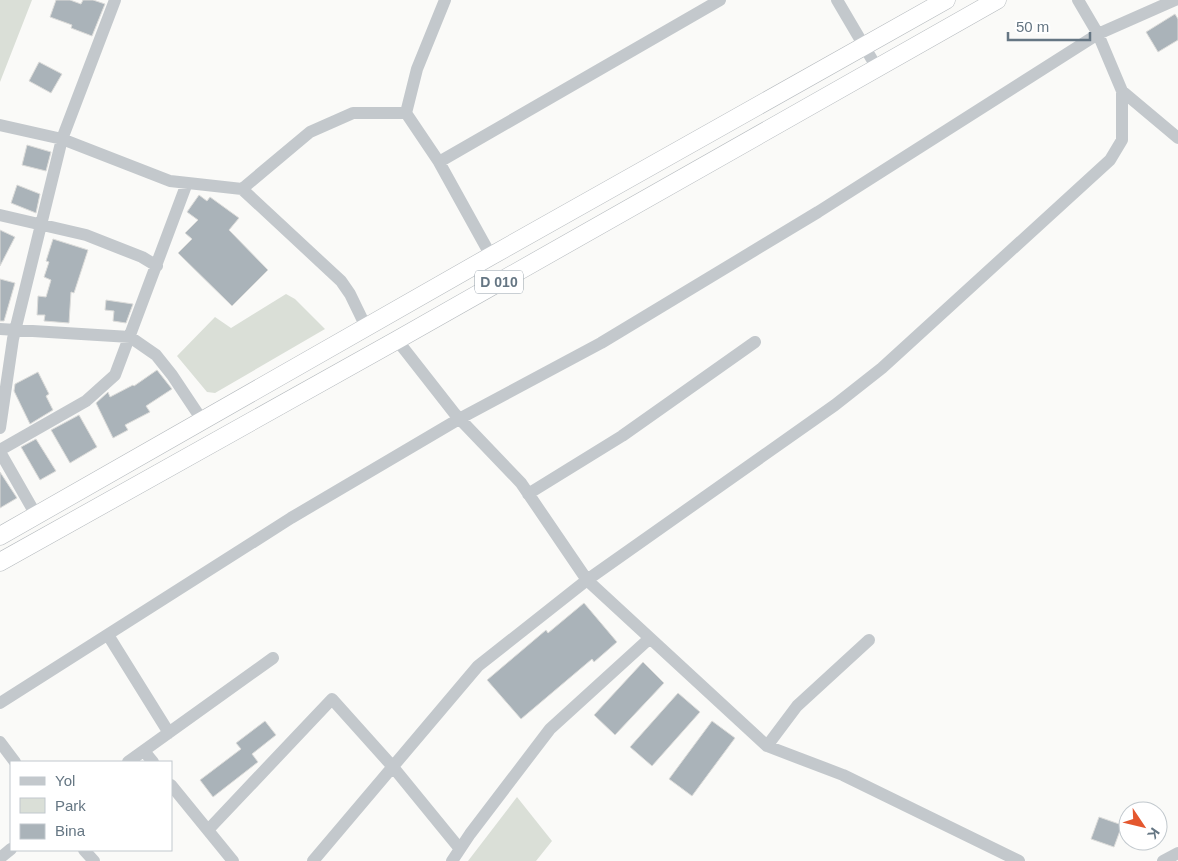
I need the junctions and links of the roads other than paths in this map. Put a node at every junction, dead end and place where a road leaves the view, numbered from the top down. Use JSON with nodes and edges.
{"nodes":[{"id":1,"x":114,"y":0,"type":"edge"},
{"id":2,"x":445,"y":0,"type":"edge"},
{"id":3,"x":720,"y":0,"type":"edge"},
{"id":4,"x":837,"y":0,"type":"edge"},
{"id":5,"x":946,"y":0,"type":"edge"},
{"id":6,"x":998,"y":0,"type":"edge"},
{"id":7,"x":1078,"y":0,"type":"edge"},
{"id":8,"x":1175,"y":0,"type":"edge"},
{"id":9,"x":1098,"y":34,"type":"junction"},
{"id":10,"x":864,"y":46,"type":"junction"},
{"id":11,"x":877,"y":68,"type":"junction"},
{"id":12,"x":1122,"y":92,"type":"junction"},
{"id":13,"x":406,"y":113,"type":"junction"},
{"id":14,"x":0,"y":125,"type":"edge"},
{"id":15,"x":1178,"y":138,"type":"edge"},
{"id":16,"x":62,"y":139,"type":"junction"},
{"id":17,"x":438,"y":162,"type":"junction"},
{"id":18,"x":187,"y":183,"type":"junction"},
{"id":19,"x":242,"y":189,"type":"junction"},
{"id":20,"x":0,"y":215,"type":"edge"},
{"id":21,"x":41,"y":225,"type":"junction"},
{"id":22,"x":491,"y":256,"type":"junction"},
{"id":23,"x":157,"y":266,"type":"junction"},
{"id":24,"x":366,"y":327,"type":"junction"},
{"id":25,"x":0,"y":329,"type":"edge"},
{"id":26,"x":16,"y":330,"type":"junction"},
{"id":27,"x":130,"y":337,"type":"junction"},
{"id":28,"x":397,"y":340,"type":"junction"},
{"id":29,"x":755,"y":342,"type":"dead end"},
{"id":30,"x":2,"y":408,"type":"edge"},
{"id":31,"x":459,"y":419,"type":"junction"},
{"id":32,"x":202,"y":420,"type":"junction"},
{"id":33,"x":0,"y":428,"type":"edge"},
{"id":34,"x":0,"y":451,"type":"edge"},
{"id":35,"x":528,"y":494,"type":"junction"},
{"id":36,"x":36,"y":516,"type":"junction"},
{"id":37,"x":0,"y":536,"type":"edge"},
{"id":38,"x":0,"y":562,"type":"edge"},
{"id":39,"x":587,"y":580,"type":"junction"},
{"id":40,"x":108,"y":635,"type":"junction"},
{"id":41,"x":650,"y":638,"type":"junction"},
{"id":42,"x":869,"y":640,"type":"dead end"},
{"id":43,"x":273,"y":658,"type":"dead end"},
{"id":44,"x":0,"y":703,"type":"edge"},
{"id":45,"x":169,"y":733,"type":"junction"},
{"id":46,"x":0,"y":742,"type":"edge"},
{"id":47,"x":767,"y":746,"type":"junction"},
{"id":48,"x":144,"y":751,"type":"junction"},
{"id":49,"x":14,"y":761,"type":"edge"},
{"id":50,"x":129,"y":761,"type":"edge"},
{"id":51,"x":152,"y":761,"type":"edge"},
{"id":52,"x":393,"y":767,"type":"junction"},
{"id":53,"x":172,"y":786,"type":"edge"},
{"id":54,"x":208,"y":830,"type":"junction"},
{"id":55,"x":460,"y":849,"type":"junction"},
{"id":56,"x":10,"y":850,"type":"edge"},
{"id":57,"x":85,"y":851,"type":"edge"},
{"id":58,"x":1178,"y":852,"type":"edge"},
{"id":59,"x":0,"y":858,"type":"edge"},
{"id":60,"x":94,"y":861,"type":"edge"},
{"id":61,"x":233,"y":861,"type":"edge"},
{"id":62,"x":313,"y":861,"type":"edge"},
{"id":63,"x":452,"y":861,"type":"edge"},
{"id":64,"x":1019,"y":861,"type":"edge"},
{"id":65,"x":1163,"y":861,"type":"edge"}],
"edges":[{"from":1,"to":16,"type":"street"},
{"from":2,"to":13,"type":"street"},
{"from":3,"to":17,"type":"street"},
{"from":4,"to":10,"type":"street"},
{"from":5,"to":10,"type":"highway","number":"D 010"},
{"from":6,"to":11,"type":"highway","number":"D 010"},
{"from":7,"to":9,"type":"street"},
{"from":8,"to":9,"type":"street"},
{"from":9,"to":12,"type":"street"},
{"from":9,"to":31,"type":"street"},
{"from":10,"to":11,"type":"street"},
{"from":10,"to":22,"type":"highway","number":"D 010"},
{"from":11,"to":28,"type":"highway","number":"D 010"},
{"from":12,"to":15,"type":"street"},
{"from":12,"to":39,"type":"street"},
{"from":13,"to":17,"type":"street"},
{"from":13,"to":19,"type":"street"},
{"from":14,"to":16,"type":"street"},
{"from":16,"to":18,"type":"street"},
{"from":16,"to":21,"type":"street"},
{"from":17,"to":22,"type":"street"},
{"from":18,"to":19,"type":"street"},
{"from":18,"to":23,"type":"street"},
{"from":19,"to":24,"type":"street"},
{"from":20,"to":21,"type":"street"},
{"from":21,"to":23,"type":"street"},
{"from":21,"to":26,"type":"street"},
{"from":22,"to":24,"type":"highway","number":"D 010"},
{"from":23,"to":27,"type":"street"},
{"from":24,"to":32,"type":"highway","number":"D 010"},
{"from":25,"to":26,"type":"street"},
{"from":26,"to":27,"type":"street"},
{"from":26,"to":30,"type":"street"},
{"from":27,"to":32,"type":"street"},
{"from":27,"to":34,"type":"street"},
{"from":28,"to":31,"type":"street"},
{"from":28,"to":38,"type":"highway","number":"D 010"},
{"from":29,"to":35,"type":"street"},
{"from":30,"to":33,"type":"street"},
{"from":31,"to":35,"type":"street"},
{"from":31,"to":40,"type":"street"},
{"from":32,"to":36,"type":"highway","number":"D 010"},
{"from":34,"to":36,"type":"street"},
{"from":35,"to":39,"type":"street"},
{"from":36,"to":37,"type":"highway","number":"D 010"},
{"from":39,"to":41,"type":"street"},
{"from":39,"to":52,"type":"street"},
{"from":40,"to":44,"type":"street"},
{"from":40,"to":45,"type":"street"},
{"from":41,"to":47,"type":"street"},
{"from":41,"to":55,"type":"street"},
{"from":42,"to":47,"type":"street"},
{"from":43,"to":45,"type":"street"},
{"from":45,"to":48,"type":"street"},
{"from":46,"to":49,"type":"street"},
{"from":47,"to":64,"type":"street"},
{"from":48,"to":50,"type":"street"},
{"from":48,"to":51,"type":"street"},
{"from":52,"to":54,"type":"street"},
{"from":52,"to":55,"type":"street"},
{"from":52,"to":62,"type":"street"},
{"from":53,"to":54,"type":"street"},
{"from":54,"to":61,"type":"street"},
{"from":55,"to":63,"type":"street"},
{"from":56,"to":59,"type":"street"},
{"from":57,"to":60,"type":"street"},
{"from":58,"to":65,"type":"street"}]}
